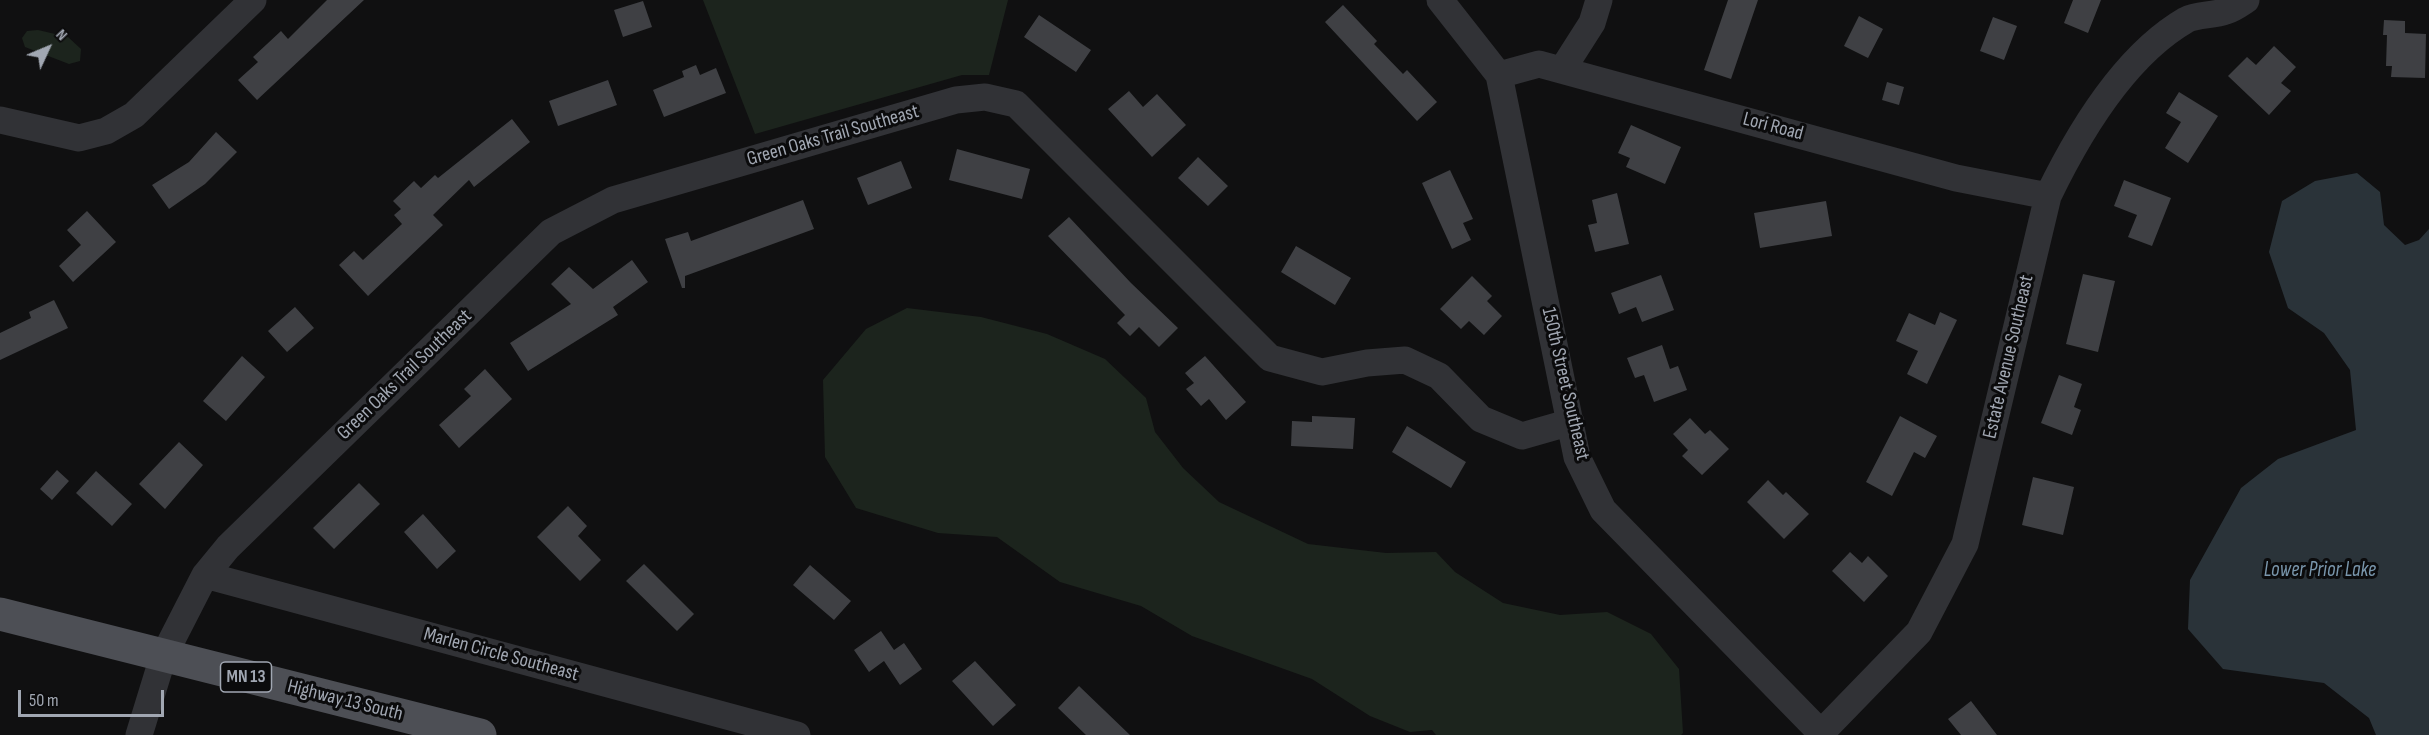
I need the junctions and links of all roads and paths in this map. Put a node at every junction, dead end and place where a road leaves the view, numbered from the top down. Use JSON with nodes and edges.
{"nodes":[{"id":1,"x":253,"y":0,"type":"edge"},
{"id":2,"x":1440,"y":0,"type":"edge"},
{"id":3,"x":1599,"y":0,"type":"edge"},
{"id":4,"x":2236,"y":6,"type":"edge"},
{"id":5,"x":1562,"y":70,"type":"junction"},
{"id":6,"x":1499,"y":75,"type":"junction"},
{"id":7,"x":0,"y":120,"type":"edge"},
{"id":8,"x":2048,"y":196,"type":"junction"},
{"id":9,"x":1571,"y":422,"type":"junction"},
{"id":10,"x":205,"y":576,"type":"junction"},
{"id":11,"x":0,"y":614,"type":"edge"},
{"id":12,"x":163,"y":657,"type":"junction"},
{"id":13,"x":1822,"y":734,"type":"edge"},
{"id":14,"x":139,"y":735,"type":"edge"},
{"id":15,"x":480,"y":735,"type":"edge"},
{"id":16,"x":797,"y":735,"type":"edge"}],
"edges":[{"from":1,"to":7,"type":"street"},
{"from":2,"to":6,"type":"street","name":"150th Street Southeast"},
{"from":3,"to":5,"type":"street"},
{"from":4,"to":8,"type":"street","name":"Estate Avenue Southeast"},
{"from":5,"to":6,"type":"street","name":"Lori Road"},
{"from":5,"to":8,"type":"street","name":"Lori Road"},
{"from":6,"to":9,"type":"street","name":"150th Street Southeast"},
{"from":8,"to":13,"type":"street","name":"Estate Avenue Southeast"},
{"from":9,"to":10,"type":"street","name":"Green Oaks Trail Southeast"},
{"from":9,"to":13,"type":"street","name":"150th Street Southeast"},
{"from":10,"to":12,"type":"street","name":"Green Oaks Trail Southeast"},
{"from":10,"to":16,"type":"street","name":"Marlen Circle Southeast"},
{"from":11,"to":12,"type":"main road","name":"Highway 13 South","number":"MN 13"},
{"from":12,"to":14,"type":"street","name":"Green Oaks Trail Southeast"},
{"from":12,"to":15,"type":"main road","name":"Highway 13 South","number":"MN 13"}]}
